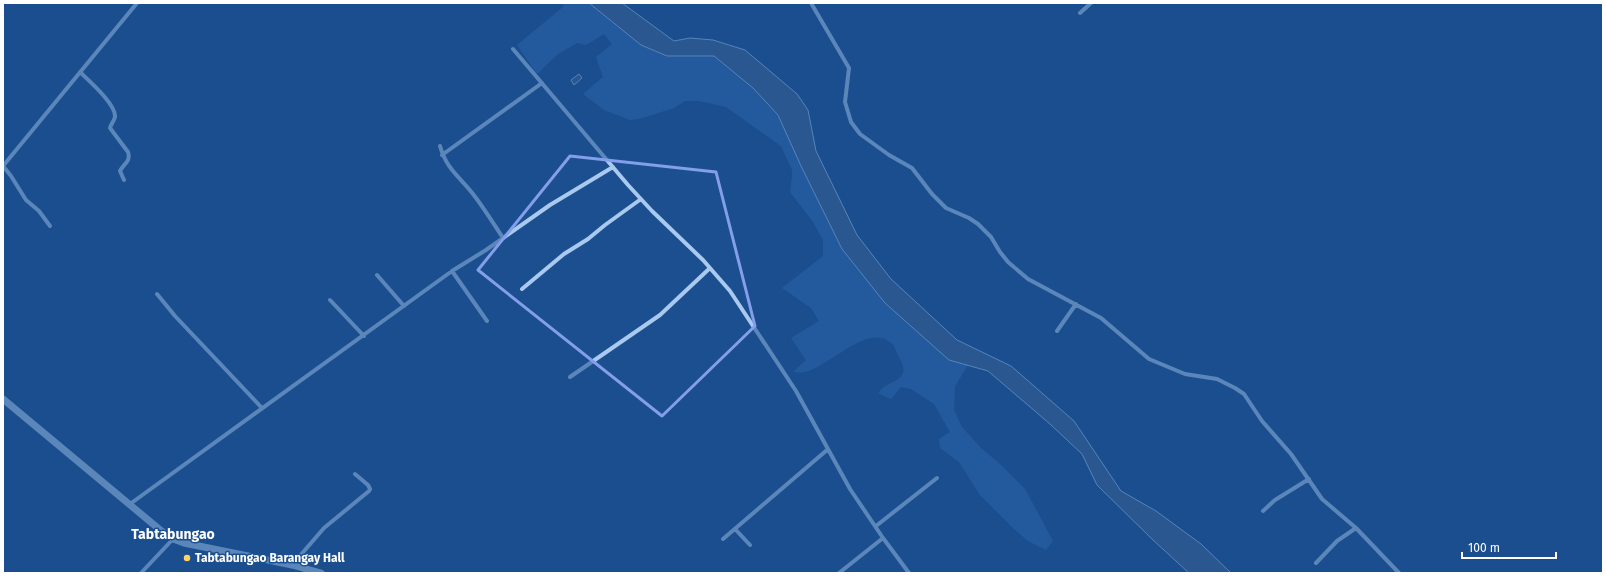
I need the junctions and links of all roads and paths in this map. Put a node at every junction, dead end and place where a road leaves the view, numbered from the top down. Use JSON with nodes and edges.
{"nodes":[{"id":1,"x":137,"y":3,"type":"edge"},
{"id":2,"x":810,"y":3,"type":"edge"},
{"id":3,"x":1091,"y":3,"type":"edge"},
{"id":4,"x":1080,"y":13,"type":"dead end"},
{"id":5,"x":513,"y":49,"type":"dead end"},
{"id":6,"x":80,"y":72,"type":"junction"},
{"id":7,"x":542,"y":83,"type":"junction"},
{"id":8,"x":440,"y":146,"type":"dead end"},
{"id":9,"x":442,"y":155,"type":"junction"},
{"id":10,"x":3,"y":166,"type":"edge"},
{"id":11,"x":613,"y":167,"type":"junction"},
{"id":12,"x":124,"y":180,"type":"dead end"},
{"id":13,"x":641,"y":199,"type":"junction"},
{"id":14,"x":50,"y":226,"type":"dead end"},
{"id":15,"x":503,"y":238,"type":"junction"},
{"id":16,"x":710,"y":268,"type":"junction"},
{"id":17,"x":452,"y":271,"type":"junction"},
{"id":18,"x":377,"y":275,"type":"dead end"},
{"id":19,"x":522,"y":289,"type":"dead end"},
{"id":20,"x":157,"y":294,"type":"dead end"},
{"id":21,"x":330,"y":300,"type":"dead end"},
{"id":22,"x":1076,"y":304,"type":"junction"},
{"id":23,"x":404,"y":306,"type":"junction"},
{"id":24,"x":487,"y":321,"type":"dead end"},
{"id":25,"x":1057,"y":331,"type":"dead end"},
{"id":26,"x":364,"y":336,"type":"junction"},
{"id":27,"x":570,"y":377,"type":"dead end"},
{"id":28,"x":3,"y":400,"type":"edge"},
{"id":29,"x":262,"y":408,"type":"junction"},
{"id":30,"x":828,"y":450,"type":"junction"},
{"id":31,"x":355,"y":474,"type":"dead end"},
{"id":32,"x":937,"y":478,"type":"dead end"},
{"id":33,"x":1309,"y":479,"type":"junction"},
{"id":34,"x":130,"y":504,"type":"junction"},
{"id":35,"x":1263,"y":511,"type":"dead end"},
{"id":36,"x":876,"y":526,"type":"junction"},
{"id":37,"x":1356,"y":528,"type":"junction"},
{"id":38,"x":735,"y":529,"type":"junction"},
{"id":39,"x":883,"y":538,"type":"junction"},
{"id":40,"x":173,"y":539,"type":"junction"},
{"id":41,"x":723,"y":539,"type":"dead end"},
{"id":42,"x":750,"y":545,"type":"dead end"},
{"id":43,"x":1316,"y":563,"type":"dead end"},
{"id":44,"x":292,"y":565,"type":"junction"},
{"id":45,"x":141,"y":573,"type":"edge"},
{"id":46,"x":321,"y":573,"type":"edge"},
{"id":47,"x":839,"y":573,"type":"edge"},
{"id":48,"x":909,"y":573,"type":"edge"},
{"id":49,"x":1398,"y":573,"type":"edge"}],
"edges":[{"from":1,"to":6,"type":"street"},
{"from":2,"to":22,"type":"street"},
{"from":3,"to":4,"type":"street"},
{"from":5,"to":7,"type":"street"},
{"from":6,"to":10,"type":"street"},
{"from":6,"to":12,"type":"street"},
{"from":7,"to":9,"type":"street"},
{"from":7,"to":11,"type":"street"},
{"from":8,"to":9,"type":"street"},
{"from":9,"to":15,"type":"street"},
{"from":10,"to":14,"type":"street"},
{"from":11,"to":13,"type":"street"},
{"from":11,"to":15,"type":"street"},
{"from":13,"to":16,"type":"street"},
{"from":13,"to":19,"type":"street"},
{"from":15,"to":17,"type":"street"},
{"from":16,"to":27,"type":"street"},
{"from":16,"to":30,"type":"street"},
{"from":17,"to":23,"type":"street"},
{"from":17,"to":24,"type":"street"},
{"from":18,"to":23,"type":"street"},
{"from":20,"to":29,"type":"street"},
{"from":21,"to":26,"type":"street"},
{"from":22,"to":25,"type":"street"},
{"from":22,"to":33,"type":"street"},
{"from":23,"to":26,"type":"street"},
{"from":26,"to":29,"type":"street"},
{"from":28,"to":34,"type":"street"},
{"from":29,"to":34,"type":"street"},
{"from":30,"to":36,"type":"street"},
{"from":30,"to":38,"type":"street"},
{"from":31,"to":44,"type":"street"},
{"from":32,"to":36,"type":"street"},
{"from":33,"to":35,"type":"street"},
{"from":33,"to":37,"type":"street"},
{"from":34,"to":40,"type":"street"},
{"from":36,"to":39,"type":"street"},
{"from":37,"to":43,"type":"street"},
{"from":37,"to":49,"type":"street"},
{"from":38,"to":41,"type":"street"},
{"from":38,"to":42,"type":"street"},
{"from":39,"to":47,"type":"street"},
{"from":39,"to":48,"type":"street"},
{"from":40,"to":44,"type":"street"},
{"from":40,"to":45,"type":"street"},
{"from":44,"to":46,"type":"street"}]}
